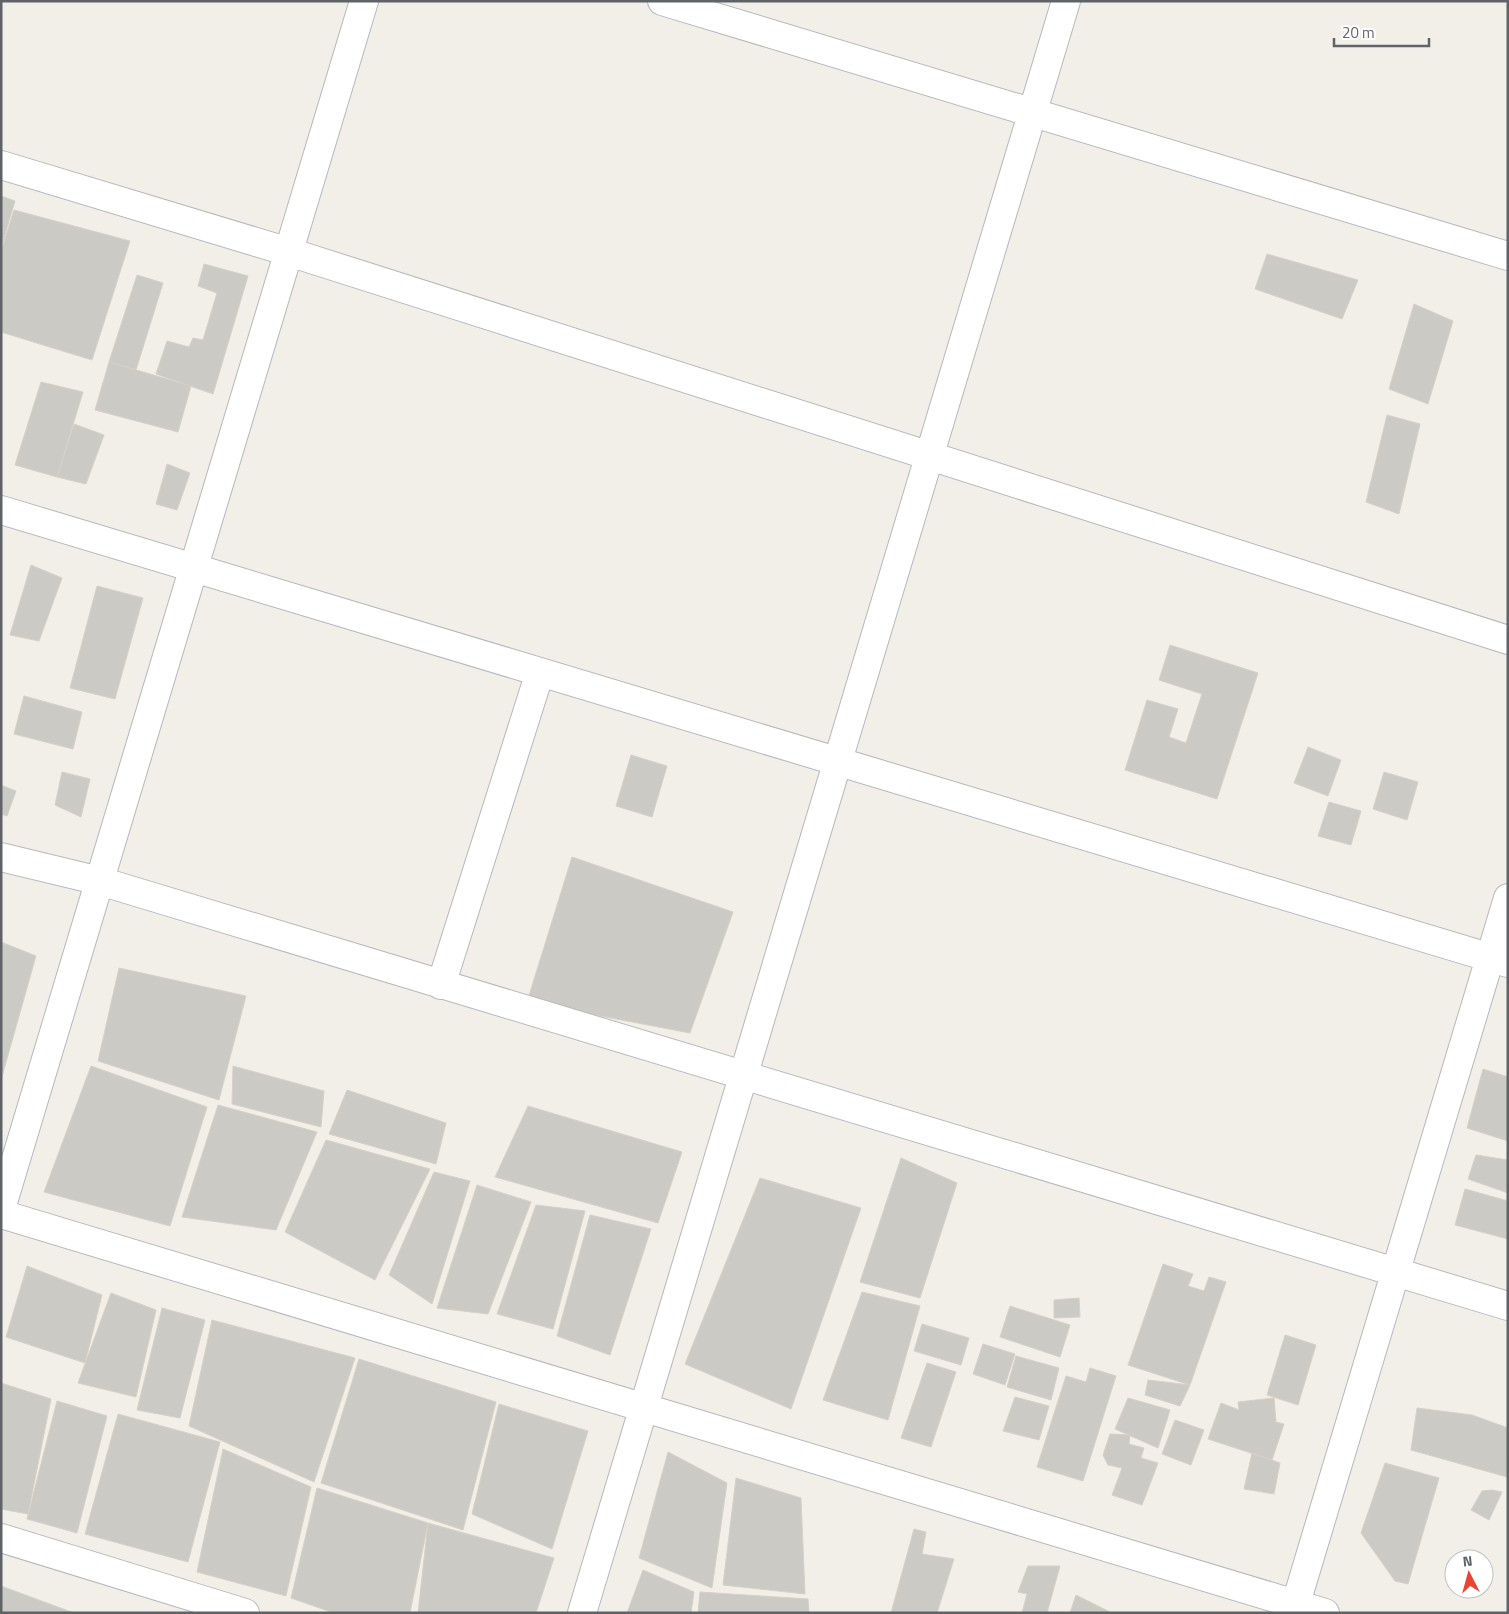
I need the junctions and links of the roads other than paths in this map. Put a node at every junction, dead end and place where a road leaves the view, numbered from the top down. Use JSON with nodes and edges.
{"nodes":[{"id":1,"x":364,"y":1,"type":"edge"},
{"id":2,"x":662,"y":1,"type":"edge"},
{"id":3,"x":1066,"y":1,"type":"edge"},
{"id":4,"x":1033,"y":113,"type":"junction"},
{"id":5,"x":1,"y":165,"type":"edge"},
{"id":6,"x":288,"y":252,"type":"junction"},
{"id":7,"x":1508,"y":256,"type":"edge"},
{"id":8,"x":929,"y":456,"type":"junction"},
{"id":9,"x":1,"y":510,"type":"edge"},
{"id":10,"x":194,"y":568,"type":"junction"},
{"id":11,"x":1508,"y":640,"type":"edge"},
{"id":12,"x":540,"y":672,"type":"junction"},
{"id":13,"x":838,"y":761,"type":"junction"},
{"id":14,"x":1,"y":857,"type":"edge"},
{"id":15,"x":100,"y":882,"type":"junction"},
{"id":16,"x":1508,"y":898,"type":"edge"},
{"id":17,"x":1499,"y":960,"type":"edge"},
{"id":18,"x":441,"y":985,"type":"junction"},
{"id":19,"x":744,"y":1076,"type":"junction"},
{"id":20,"x":1,"y":1209,"type":"edge"},
{"id":21,"x":1,"y":1214,"type":"edge"},
{"id":22,"x":1396,"y":1272,"type":"junction"},
{"id":23,"x":1508,"y":1306,"type":"edge"},
{"id":24,"x":644,"y":1408,"type":"junction"},
{"id":25,"x":1,"y":1538,"type":"edge"},
{"id":26,"x":1294,"y":1608,"type":"edge"},
{"id":27,"x":245,"y":1613,"type":"edge"},
{"id":28,"x":582,"y":1613,"type":"edge"},
{"id":29,"x":1325,"y":1613,"type":"edge"}],
"edges":[{"from":1,"to":6,"type":"street"},
{"from":2,"to":4,"type":"street"},
{"from":3,"to":4,"type":"street"},
{"from":4,"to":7,"type":"street"},
{"from":4,"to":8,"type":"street"},
{"from":5,"to":6,"type":"street"},
{"from":6,"to":8,"type":"street"},
{"from":6,"to":10,"type":"street"},
{"from":8,"to":11,"type":"street"},
{"from":8,"to":13,"type":"street"},
{"from":9,"to":10,"type":"street"},
{"from":10,"to":12,"type":"street"},
{"from":10,"to":15,"type":"street"},
{"from":12,"to":13,"type":"street"},
{"from":12,"to":18,"type":"street"},
{"from":13,"to":17,"type":"street"},
{"from":13,"to":19,"type":"street"},
{"from":14,"to":15,"type":"street"},
{"from":15,"to":18,"type":"street"},
{"from":15,"to":20,"type":"street"},
{"from":16,"to":17,"type":"street"},
{"from":17,"to":22,"type":"street"},
{"from":18,"to":19,"type":"street"},
{"from":19,"to":22,"type":"street"},
{"from":19,"to":24,"type":"street"},
{"from":21,"to":24,"type":"street"},
{"from":22,"to":23,"type":"street"},
{"from":22,"to":26,"type":"street"},
{"from":24,"to":26,"type":"street"},
{"from":24,"to":28,"type":"street"},
{"from":25,"to":27,"type":"street"},
{"from":26,"to":29,"type":"street"}]}
